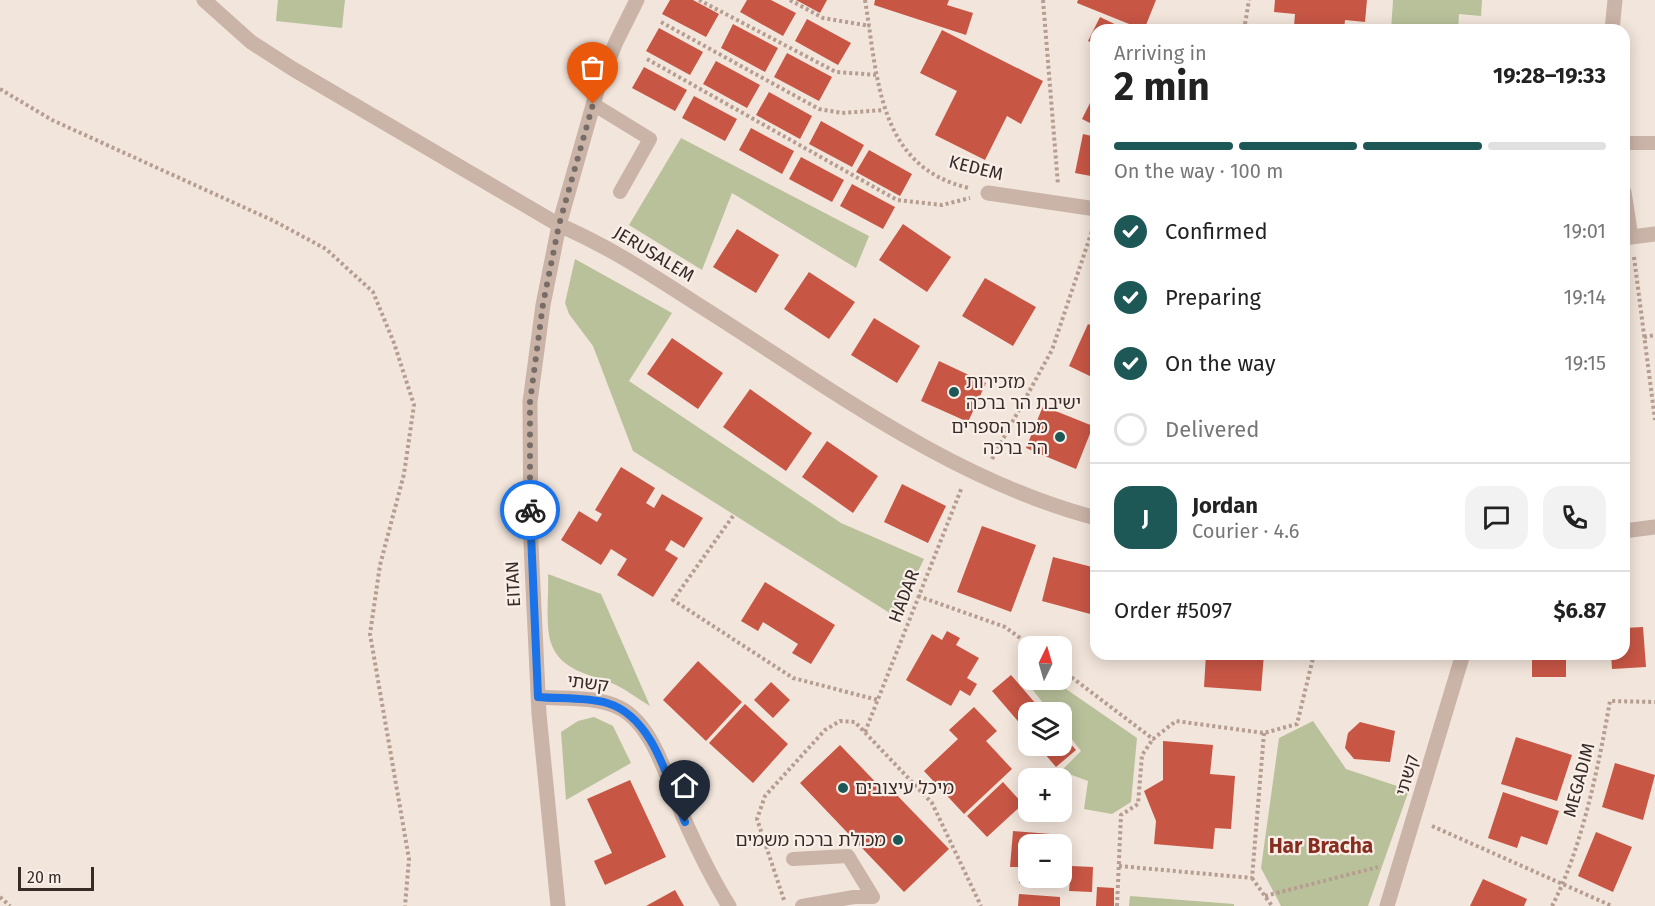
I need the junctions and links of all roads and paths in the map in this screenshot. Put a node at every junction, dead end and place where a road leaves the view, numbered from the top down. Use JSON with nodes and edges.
{"nodes":[{"id":1,"x":204,"y":0,"type":"edge"},
{"id":2,"x":637,"y":0,"type":"edge"},
{"id":3,"x":699,"y":0,"type":"edge"},
{"id":4,"x":790,"y":0,"type":"edge"},
{"id":5,"x":865,"y":0,"type":"edge"},
{"id":6,"x":1043,"y":0,"type":"edge"},
{"id":7,"x":1248,"y":0,"type":"edge"},
{"id":8,"x":1615,"y":0,"type":"edge"},
{"id":9,"x":661,"y":22,"type":"dead end"},
{"id":10,"x":1245,"y":24,"type":"edge"},
{"id":11,"x":1613,"y":24,"type":"edge"},
{"id":12,"x":870,"y":26,"type":"junction"},
{"id":13,"x":646,"y":59,"type":"dead end"},
{"id":14,"x":878,"y":75,"type":"junction"},
{"id":15,"x":0,"y":89,"type":"edge"},
{"id":16,"x":593,"y":104,"type":"junction"},
{"id":17,"x":884,"y":110,"type":"junction"},
{"id":18,"x":1630,"y":143,"type":"edge"},
{"id":19,"x":1655,"y":143,"type":"edge"},
{"id":20,"x":620,"y":192,"type":"dead end"},
{"id":21,"x":988,"y":193,"type":"junction"},
{"id":22,"x":1060,"y":204,"type":"junction"},
{"id":23,"x":1090,"y":208,"type":"edge"},
{"id":24,"x":559,"y":225,"type":"junction"},
{"id":25,"x":1655,"y":234,"type":"edge"},
{"id":26,"x":1090,"y":237,"type":"edge"},
{"id":27,"x":1630,"y":238,"type":"edge"},
{"id":28,"x":1630,"y":250,"type":"edge"},
{"id":29,"x":1655,"y":335,"type":"edge"},
{"id":30,"x":1644,"y":337,"type":"junction"},
{"id":31,"x":1655,"y":420,"type":"edge"},
{"id":32,"x":969,"y":469,"type":"junction"},
{"id":33,"x":984,"y":475,"type":"junction"},
{"id":34,"x":733,"y":516,"type":"dead end"},
{"id":35,"x":1090,"y":516,"type":"edge"},
{"id":36,"x":1655,"y":527,"type":"edge"},
{"id":37,"x":1630,"y":530,"type":"edge"},
{"id":38,"x":918,"y":596,"type":"junction"},
{"id":39,"x":1018,"y":636,"type":"edge"},
{"id":40,"x":1313,"y":660,"type":"edge"},
{"id":41,"x":1461,"y":660,"type":"edge"},
{"id":42,"x":1072,"y":678,"type":"edge"},
{"id":43,"x":538,"y":697,"type":"junction"},
{"id":44,"x":878,"y":700,"type":"junction"},
{"id":45,"x":1655,"y":702,"type":"edge"},
{"id":46,"x":865,"y":732,"type":"junction"},
{"id":47,"x":1264,"y":733,"type":"junction"},
{"id":48,"x":1153,"y":739,"type":"junction"},
{"id":49,"x":1415,"y":818,"type":"junction"},
{"id":50,"x":793,"y":859,"type":"dead end"},
{"id":51,"x":1402,"y":861,"type":"junction"},
{"id":52,"x":1119,"y":866,"type":"junction"},
{"id":53,"x":1252,"y":878,"type":"junction"},
{"id":54,"x":1564,"y":884,"type":"junction"},
{"id":55,"x":1265,"y":896,"type":"junction"},
{"id":56,"x":0,"y":897,"type":"edge"},
{"id":57,"x":10,"y":906,"type":"edge"},
{"id":58,"x":405,"y":906,"type":"edge"},
{"id":59,"x":558,"y":906,"type":"edge"},
{"id":60,"x":729,"y":906,"type":"edge"},
{"id":61,"x":786,"y":906,"type":"edge"},
{"id":62,"x":802,"y":906,"type":"edge"},
{"id":63,"x":981,"y":906,"type":"edge"},
{"id":64,"x":1117,"y":906,"type":"edge"},
{"id":65,"x":1272,"y":906,"type":"edge"},
{"id":66,"x":1387,"y":906,"type":"edge"},
{"id":67,"x":1552,"y":906,"type":"edge"},
{"id":68,"x":1612,"y":906,"type":"edge"}],
"edges":[{"from":1,"to":24,"type":"street","name":"JERUSALEM"},
{"from":2,"to":16,"type":"street","name":"EITAN"},
{"from":3,"to":14,"type":"path"},
{"from":4,"to":12,"type":"path"},
{"from":5,"to":12,"type":"path","name":"KEDEM"},
{"from":6,"to":22,"type":"path"},
{"from":7,"to":10,"type":"path"},
{"from":8,"to":11,"type":"street"},
{"from":9,"to":17,"type":"path"},
{"from":12,"to":14,"type":"path","name":"KEDEM"},
{"from":13,"to":21,"type":"path"},
{"from":14,"to":17,"type":"path","name":"KEDEM"},
{"from":15,"to":58,"type":"path"},
{"from":16,"to":20,"type":"lane"},
{"from":16,"to":24,"type":"street","name":"EITAN"},
{"from":17,"to":21,"type":"path","name":"KEDEM"},
{"from":18,"to":19,"type":"lane"},
{"from":21,"to":22,"type":"street","name":"KEDEM"},
{"from":22,"to":23,"type":"street","name":"KEDEM"},
{"from":24,"to":32,"type":"street","name":"JERUSALEM"},
{"from":24,"to":43,"type":"street","name":"EITAN"},
{"from":25,"to":27,"type":"street"},
{"from":26,"to":33,"type":"path"},
{"from":28,"to":30,"type":"path"},
{"from":29,"to":30,"type":"path"},
{"from":30,"to":31,"type":"path"},
{"from":32,"to":33,"type":"street","name":"JERUSALEM"},
{"from":32,"to":38,"type":"path","name":"HADAR"},
{"from":33,"to":35,"type":"street","name":"JERUSALEM"},
{"from":34,"to":44,"type":"path"},
{"from":36,"to":37,"type":"street"},
{"from":38,"to":39,"type":"path"},
{"from":38,"to":44,"type":"path","name":"HADAR"},
{"from":40,"to":47,"type":"path"},
{"from":41,"to":49,"type":"street","name":"קשתי"},
{"from":42,"to":48,"type":"path"},
{"from":43,"to":59,"type":"street","name":"EITAN"},
{"from":43,"to":60,"type":"street","name":"קשתי"},
{"from":44,"to":46,"type":"path","name":"HADAR"},
{"from":45,"to":54,"type":"path","name":"MEGADIM"},
{"from":46,"to":61,"type":"path"},
{"from":46,"to":63,"type":"path"},
{"from":47,"to":48,"type":"path"},
{"from":47,"to":53,"type":"path"},
{"from":48,"to":52,"type":"path"},
{"from":49,"to":51,"type":"street","name":"קשתי"},
{"from":49,"to":54,"type":"path"},
{"from":50,"to":62,"type":"lane"},
{"from":51,"to":55,"type":"path"},
{"from":51,"to":66,"type":"street","name":"קשתי"},
{"from":52,"to":53,"type":"path"},
{"from":52,"to":64,"type":"path"},
{"from":53,"to":55,"type":"path"},
{"from":54,"to":67,"type":"path","name":"MEGADIM"},
{"from":54,"to":68,"type":"path"},
{"from":55,"to":65,"type":"path"},
{"from":56,"to":57,"type":"path"}]}
